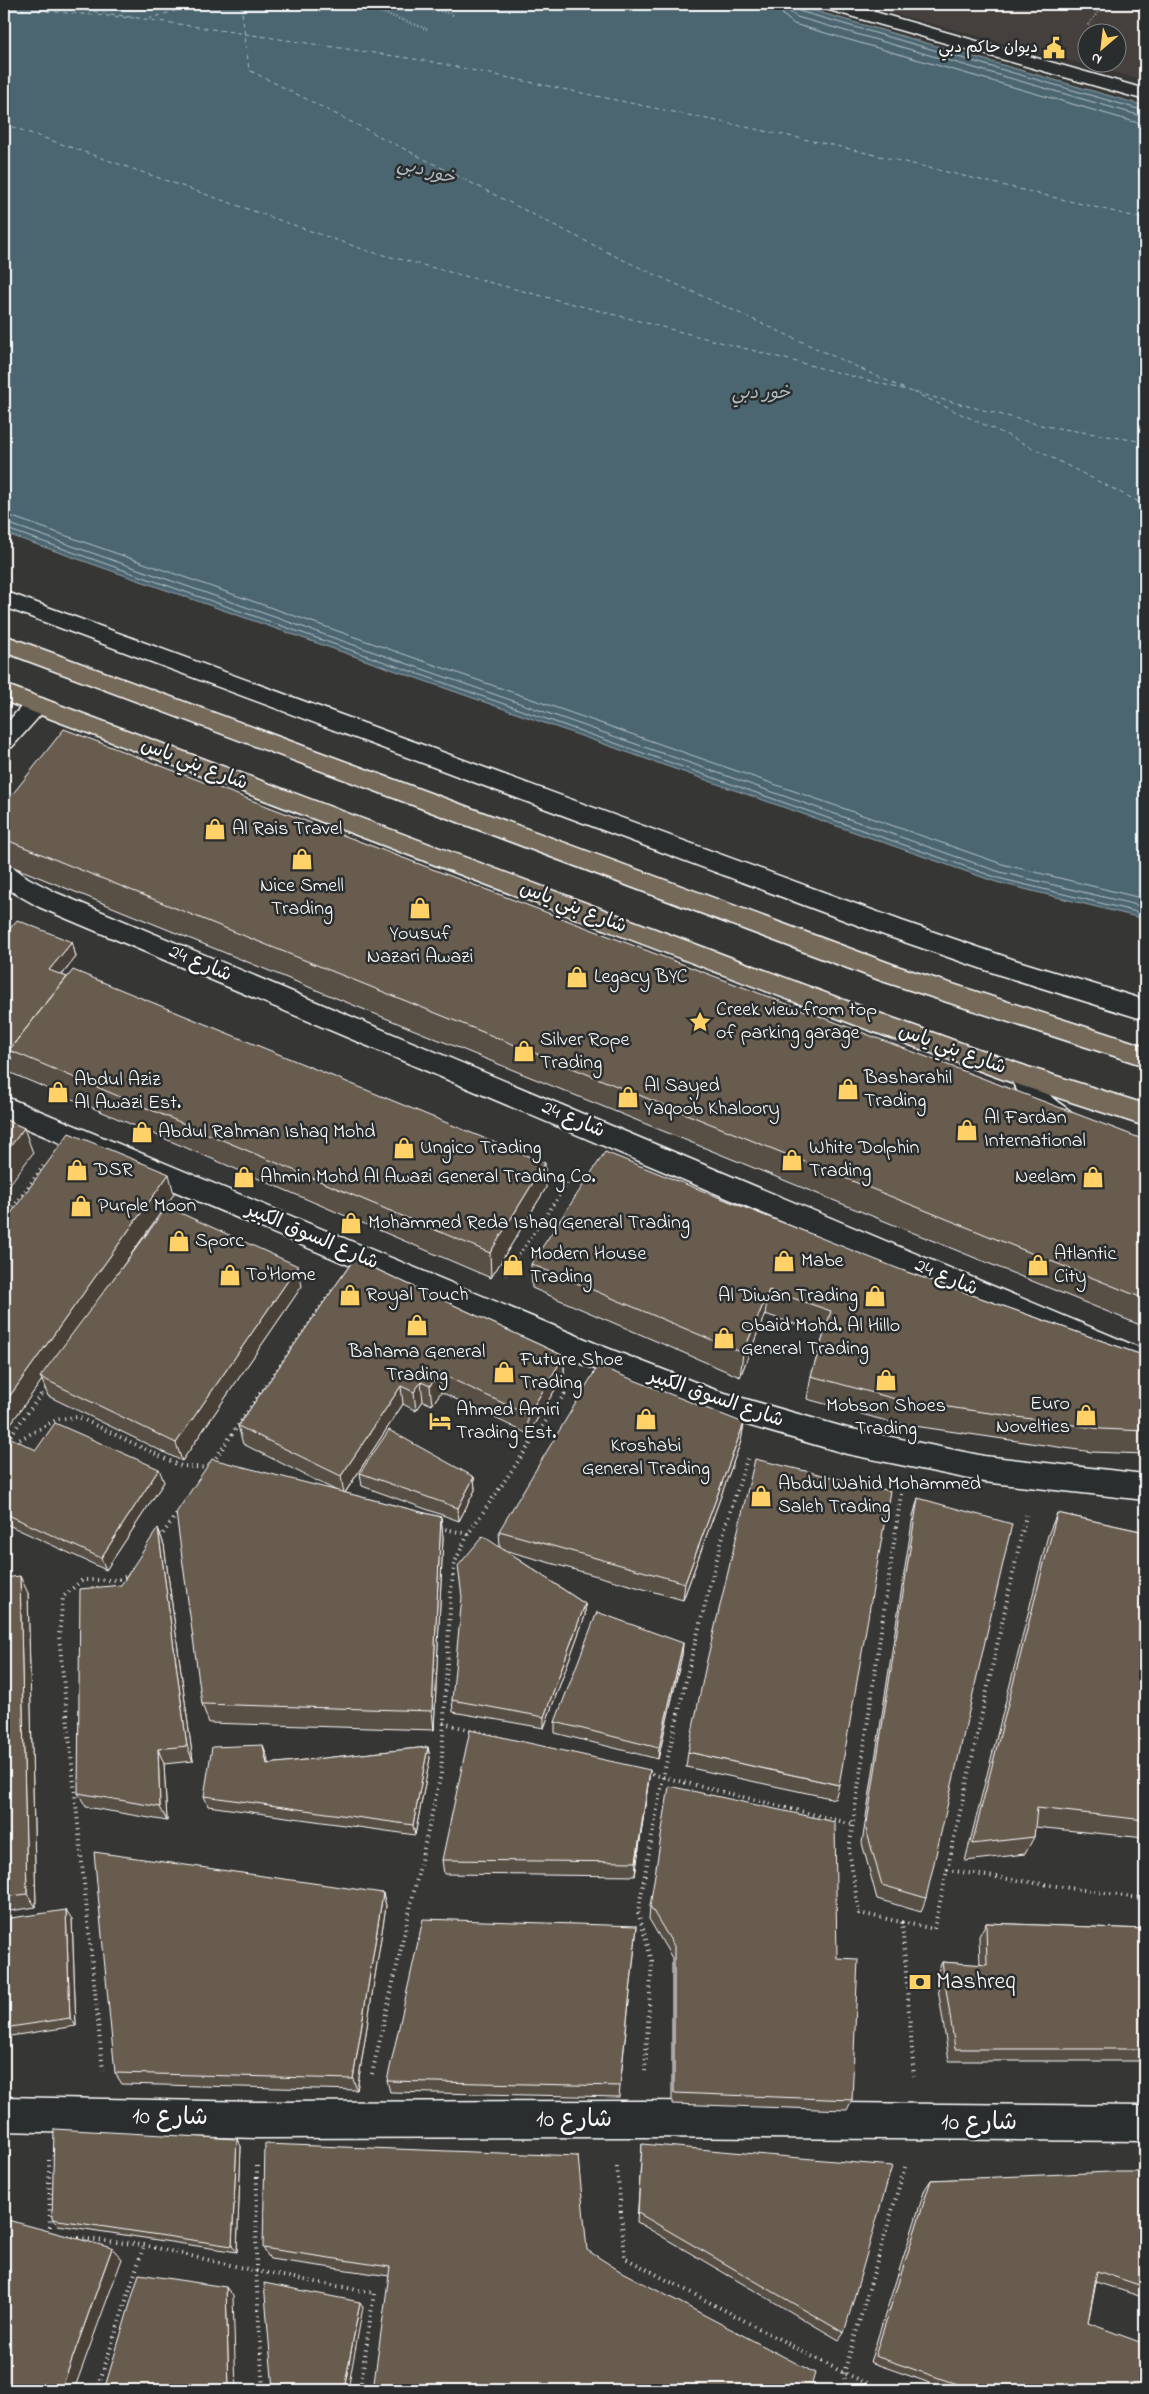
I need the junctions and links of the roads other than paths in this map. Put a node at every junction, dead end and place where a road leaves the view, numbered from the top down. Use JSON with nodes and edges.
{"nodes":[{"id":1,"x":828,"y":4,"type":"edge"},
{"id":2,"x":1141,"y":4,"type":"edge"},
{"id":3,"x":1145,"y":5,"type":"edge"},
{"id":4,"x":1145,"y":95,"type":"edge"},
{"id":5,"x":4,"y":599,"type":"edge"},
{"id":6,"x":4,"y":643,"type":"edge"},
{"id":7,"x":4,"y":692,"type":"edge"},
{"id":8,"x":36,"y":705,"type":"junction"},
{"id":9,"x":4,"y":741,"type":"edge"},
{"id":10,"x":4,"y":874,"type":"edge"},
{"id":11,"x":1145,"y":1010,"type":"edge"},
{"id":12,"x":1145,"y":1056,"type":"edge"},
{"id":13,"x":1022,"y":1076,"type":"junction"},
{"id":14,"x":4,"y":1107,"type":"edge"},
{"id":15,"x":1145,"y":1115,"type":"edge"},
{"id":16,"x":1087,"y":1132,"type":"edge"},
{"id":17,"x":1145,"y":1362,"type":"edge"},
{"id":18,"x":1145,"y":1487,"type":"edge"},
{"id":19,"x":4,"y":2114,"type":"edge"},
{"id":20,"x":1145,"y":2124,"type":"edge"}],
"edges":[{"from":1,"to":4,"type":"street"},
{"from":2,"to":3,"type":"street"},
{"from":5,"to":11,"type":"street"},
{"from":6,"to":12,"type":"main road"},
{"from":7,"to":8,"type":"main road","name":"شارع بني ياس"},
{"from":8,"to":9,"type":"street"},
{"from":8,"to":13,"type":"main road","name":"شارع بني ياس"},
{"from":10,"to":17,"type":"street","name":"شارع 24"},
{"from":13,"to":15,"type":"main road","name":"شارع بني ياس"},
{"from":13,"to":16,"type":"street"},
{"from":14,"to":18,"type":"street","name":"شارع السوق الكبير"},
{"from":19,"to":20,"type":"street","name":"شارع 10"}]}
